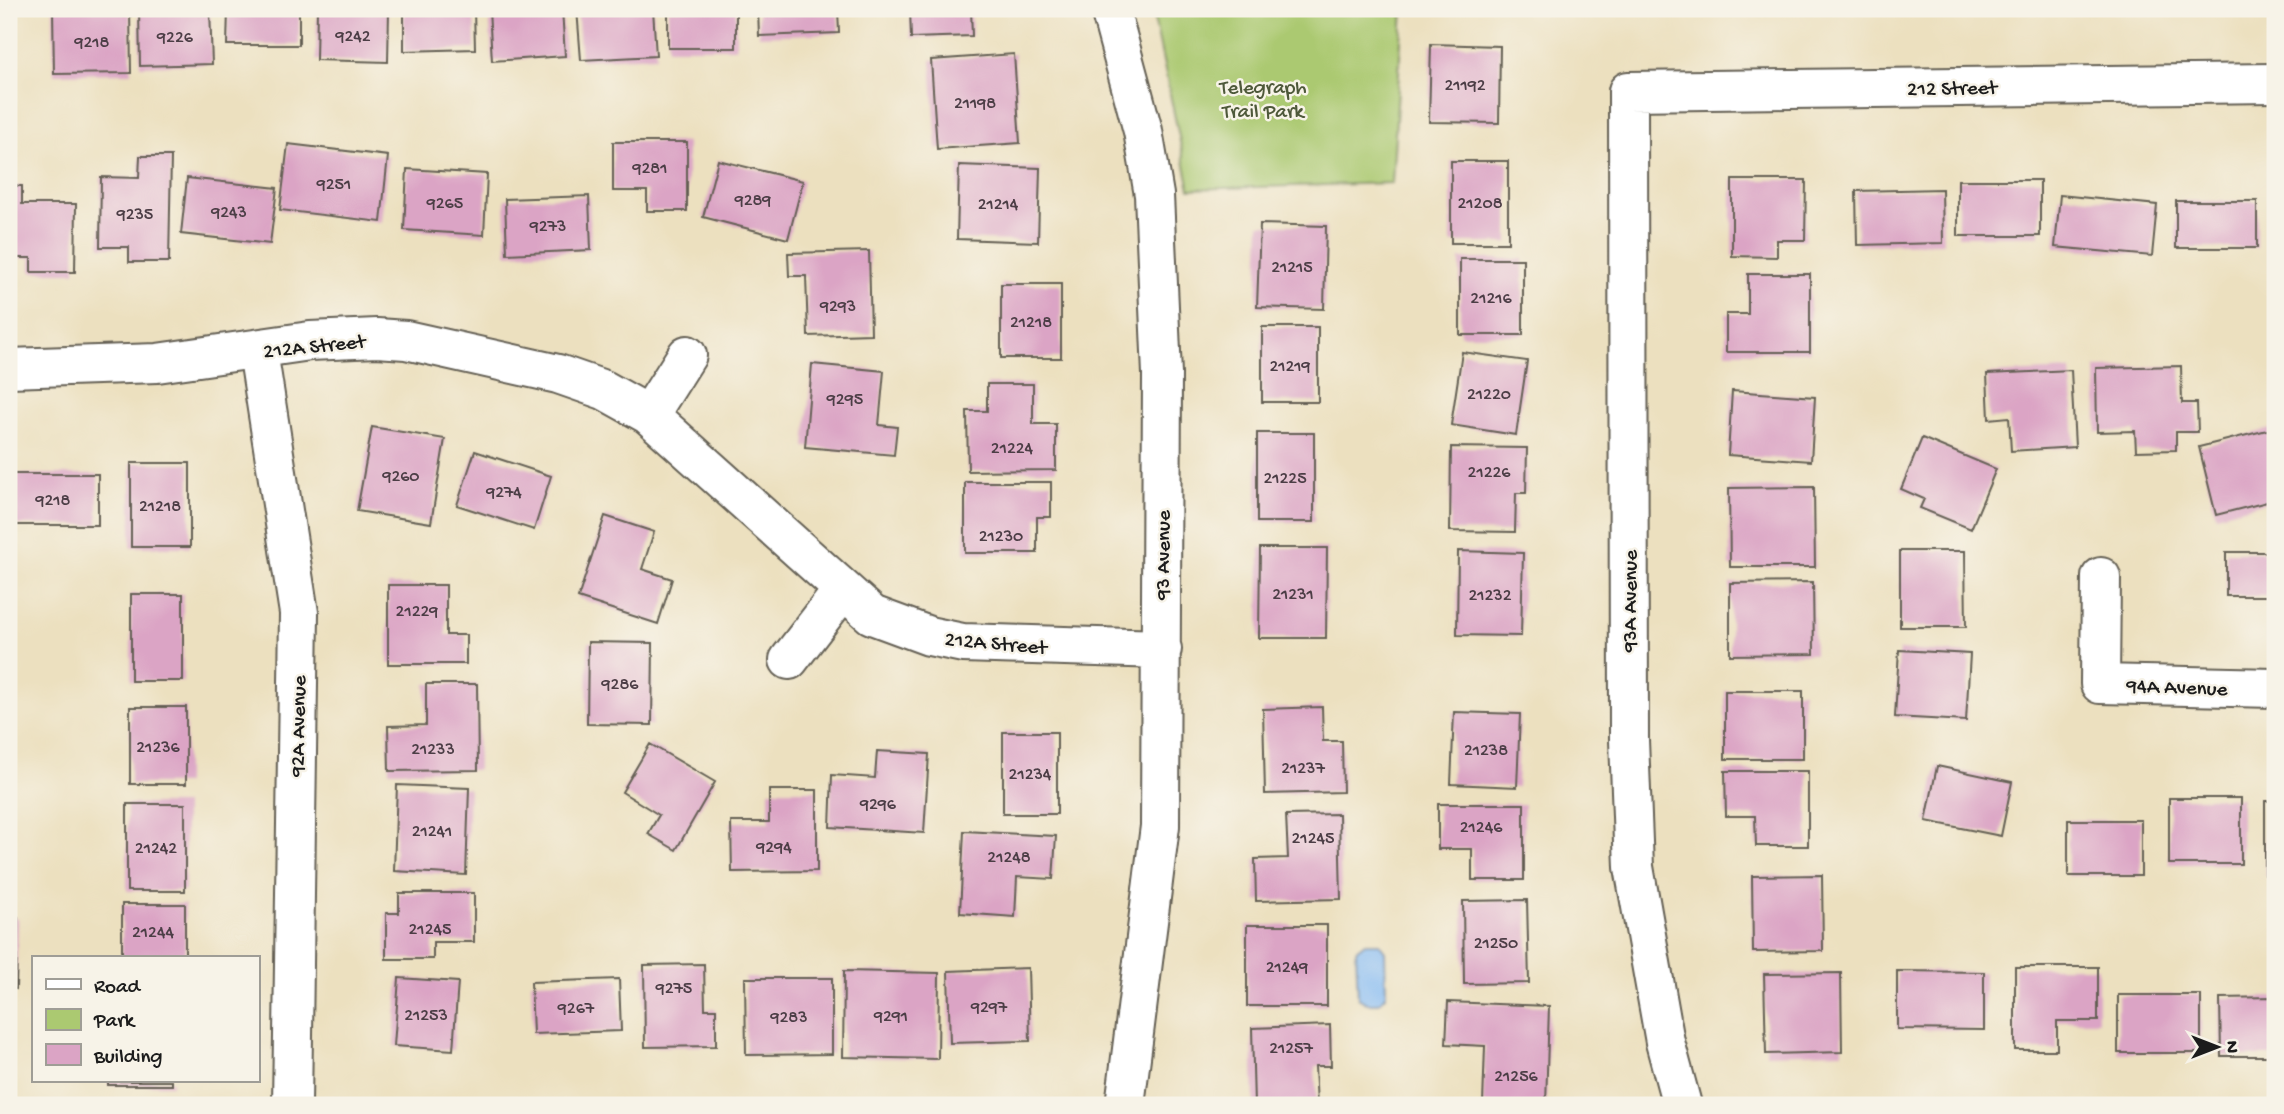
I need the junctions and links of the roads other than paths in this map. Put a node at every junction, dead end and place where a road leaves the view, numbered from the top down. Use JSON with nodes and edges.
{"nodes":[{"id":1,"x":1110,"y":9,"type":"edge"},
{"id":2,"x":2275,"y":83,"type":"edge"},
{"id":3,"x":1628,"y":91,"type":"joint"},
{"id":4,"x":257,"y":351,"type":"junction"},
{"id":5,"x":687,"y":355,"type":"dead end"},
{"id":6,"x":9,"y":368,"type":"edge"},
{"id":7,"x":649,"y":415,"type":"junction"},
{"id":8,"x":2101,"y":577,"type":"dead end"},
{"id":9,"x":842,"y":591,"type":"junction"},
{"id":10,"x":1162,"y":649,"type":"junction"},
{"id":11,"x":789,"y":660,"type":"dead end"},
{"id":12,"x":2275,"y":688,"type":"edge"},
{"id":13,"x":292,"y":1105,"type":"edge"},
{"id":14,"x":1125,"y":1105,"type":"edge"},
{"id":15,"x":1682,"y":1105,"type":"edge"}],
"edges":[{"from":1,"to":10,"type":"street","name":"93 Avenue"},
{"from":2,"to":3,"type":"street","name":"212 Street"},
{"from":3,"to":15,"type":"street","name":"93A Avenue"},
{"from":4,"to":6,"type":"street","name":"212A Street"},
{"from":4,"to":7,"type":"street","name":"212A Street"},
{"from":4,"to":13,"type":"street","name":"92A Avenue"},
{"from":5,"to":7,"type":"street"},
{"from":7,"to":9,"type":"street","name":"212A Street"},
{"from":8,"to":12,"type":"street","name":"94A Avenue"},
{"from":9,"to":10,"type":"street","name":"212A Street"},
{"from":9,"to":11,"type":"street"},
{"from":10,"to":14,"type":"street","name":"93 Avenue"}]}
